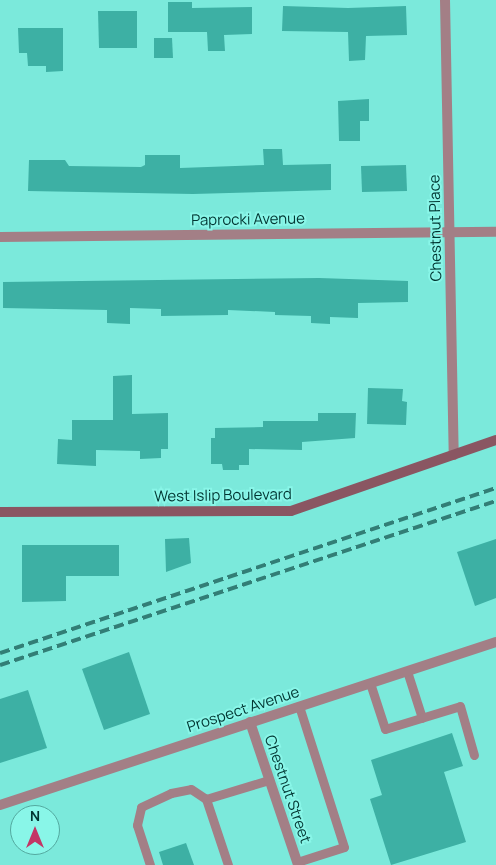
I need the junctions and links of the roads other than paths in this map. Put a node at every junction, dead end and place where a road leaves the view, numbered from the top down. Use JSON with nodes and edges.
{"nodes":[{"id":1,"x":445,"y":0,"type":"edge"},
{"id":2,"x":450,"y":232,"type":"junction"},
{"id":3,"x":496,"y":232,"type":"edge"},
{"id":4,"x":0,"y":236,"type":"edge"},
{"id":5,"x":496,"y":440,"type":"edge"},
{"id":6,"x":454,"y":455,"type":"junction"},
{"id":7,"x":0,"y":512,"type":"edge"},
{"id":8,"x":496,"y":642,"type":"edge"},
{"id":9,"x":407,"y":671,"type":"junction"},
{"id":10,"x":370,"y":683,"type":"junction"},
{"id":11,"x":299,"y":706,"type":"junction"},
{"id":12,"x":422,"y":718,"type":"junction"},
{"id":13,"x":250,"y":722,"type":"junction"},
{"id":14,"x":474,"y":755,"type":"dead end"},
{"id":15,"x":269,"y":780,"type":"junction"},
{"id":16,"x":206,"y":799,"type":"junction"},
{"id":17,"x":0,"y":805,"type":"edge"},
{"id":18,"x":298,"y":863,"type":"edge"},
{"id":19,"x":150,"y":865,"type":"edge"},
{"id":20,"x":228,"y":865,"type":"edge"}],
"edges":[{"from":1,"to":2,"type":"street","name":"Chestnut Place"},
{"from":2,"to":3,"type":"street","name":"Paprocki Avenue"},
{"from":2,"to":4,"type":"street","name":"Paprocki Avenue"},
{"from":2,"to":6,"type":"street","name":"Chestnut Place"},
{"from":5,"to":6,"type":"street","name":"West Islip Boulevard"},
{"from":6,"to":7,"type":"street","name":"West Islip Boulevard"},
{"from":8,"to":9,"type":"street","name":"Prospect Avenue"},
{"from":9,"to":10,"type":"street","name":"Prospect Avenue"},
{"from":9,"to":12,"type":"lane"},
{"from":10,"to":11,"type":"street","name":"Prospect Avenue"},
{"from":10,"to":12,"type":"lane"},
{"from":11,"to":13,"type":"street","name":"Prospect Avenue"},
{"from":11,"to":18,"type":"lane"},
{"from":12,"to":14,"type":"lane"},
{"from":13,"to":15,"type":"street","name":"Chestnut Street"},
{"from":13,"to":17,"type":"street","name":"Prospect Avenue"},
{"from":15,"to":16,"type":"lane"},
{"from":15,"to":18,"type":"street","name":"Chestnut Street"},
{"from":16,"to":19,"type":"lane"},
{"from":16,"to":20,"type":"lane"}]}
